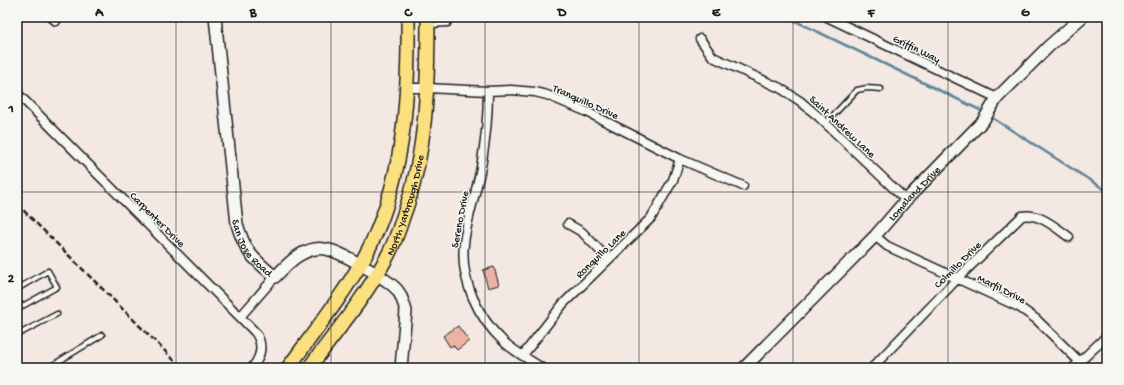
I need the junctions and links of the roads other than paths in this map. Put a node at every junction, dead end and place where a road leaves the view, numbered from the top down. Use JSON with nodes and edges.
{"nodes":[{"id":1,"x":215,"y":17,"type":"edge"},
{"id":2,"x":408,"y":17,"type":"edge"},
{"id":3,"x":451,"y":17,"type":"edge"},
{"id":4,"x":827,"y":17,"type":"edge"},
{"id":5,"x":1082,"y":17,"type":"edge"},
{"id":6,"x":428,"y":21,"type":"edge"},
{"id":7,"x":700,"y":39,"type":"dead end"},
{"id":8,"x":407,"y":88,"type":"junction"},
{"id":9,"x":427,"y":88,"type":"junction"},
{"id":10,"x":881,"y":89,"type":"dead end"},
{"id":11,"x":488,"y":91,"type":"junction"},
{"id":12,"x":17,"y":93,"type":"edge"},
{"id":13,"x":997,"y":98,"type":"junction"},
{"id":14,"x":826,"y":123,"type":"junction"},
{"id":15,"x":680,"y":158,"type":"junction"},
{"id":16,"x":743,"y":186,"type":"dead end"},
{"id":17,"x":906,"y":200,"type":"junction"},
{"id":18,"x":568,"y":224,"type":"dead end"},
{"id":19,"x":875,"y":236,"type":"junction"},
{"id":20,"x":1070,"y":237,"type":"dead end"},
{"id":21,"x":608,"y":259,"type":"junction"},
{"id":22,"x":360,"y":265,"type":"junction"},
{"id":23,"x":377,"y":275,"type":"junction"},
{"id":24,"x":275,"y":276,"type":"junction"},
{"id":25,"x":958,"y":278,"type":"junction"},
{"id":26,"x":17,"y":289,"type":"edge"},
{"id":27,"x":17,"y":309,"type":"edge"},
{"id":28,"x":57,"y":314,"type":"dead end"},
{"id":29,"x":240,"y":317,"type":"junction"},
{"id":30,"x":17,"y":335,"type":"edge"},
{"id":31,"x":102,"y":335,"type":"dead end"},
{"id":32,"x":1107,"y":336,"type":"edge"},
{"id":33,"x":523,"y":355,"type":"junction"},
{"id":34,"x":1080,"y":366,"type":"edge"},
{"id":35,"x":48,"y":368,"type":"edge"},
{"id":36,"x":252,"y":368,"type":"edge"},
{"id":37,"x":288,"y":368,"type":"edge"},
{"id":38,"x":309,"y":368,"type":"edge"},
{"id":39,"x":401,"y":368,"type":"edge"},
{"id":40,"x":542,"y":368,"type":"edge"},
{"id":41,"x":744,"y":368,"type":"edge"},
{"id":42,"x":872,"y":368,"type":"edge"}],
"edges":[{"from":1,"to":24,"type":"street","name":"San Jose Road"},
{"from":2,"to":8,"type":"main road","name":"North Yarbrough Drive"},
{"from":3,"to":6,"type":"lane"},
{"from":4,"to":13,"type":"street","name":"Griffin Way"},
{"from":5,"to":13,"type":"street","name":"Lomaland Drive"},
{"from":6,"to":9,"type":"main road","name":"North Yarbrough Drive"},
{"from":7,"to":14,"type":"street","name":"Saint Andrew Lane"},
{"from":8,"to":9,"type":"street","name":"Tranquillo Drive"},
{"from":8,"to":22,"type":"main road","name":"North Yarbrough Drive"},
{"from":9,"to":11,"type":"street","name":"Tranquillo Drive"},
{"from":9,"to":23,"type":"main road","name":"North Yarbrough Drive"},
{"from":10,"to":14,"type":"lane"},
{"from":11,"to":15,"type":"street","name":"Tranquillo Drive"},
{"from":11,"to":33,"type":"street","name":"Sereno Drive"},
{"from":12,"to":29,"type":"street","name":"Carpenter Drive"},
{"from":13,"to":17,"type":"street","name":"Lomaland Drive"},
{"from":14,"to":17,"type":"street","name":"Saint Andrew Lane"},
{"from":15,"to":16,"type":"street","name":"Tranquillo Drive"},
{"from":15,"to":21,"type":"street","name":"Ronquillo Lane"},
{"from":17,"to":19,"type":"street","name":"Lomaland Drive"},
{"from":18,"to":21,"type":"street"},
{"from":19,"to":25,"type":"street","name":"Marfil Drive"},
{"from":19,"to":41,"type":"street","name":"Lomaland Drive"},
{"from":20,"to":25,"type":"street","name":"Colmillo Drive"},
{"from":21,"to":33,"type":"street","name":"Ronquillo Lane"},
{"from":22,"to":23,"type":"street","name":"San Jose Road"},
{"from":22,"to":24,"type":"street","name":"San Jose Road"},
{"from":22,"to":37,"type":"main road","name":"North Yarbrough Drive"},
{"from":23,"to":38,"type":"main road","name":"North Yarbrough Drive"},
{"from":23,"to":39,"type":"street","name":"San Jose Road"},
{"from":24,"to":29,"type":"street"},
{"from":25,"to":34,"type":"street","name":"Marfil Drive"},
{"from":25,"to":42,"type":"street","name":"Colmillo Drive"},
{"from":26,"to":27,"type":"lane"},
{"from":28,"to":30,"type":"lane"},
{"from":29,"to":36,"type":"street","name":"Carpenter Drive"},
{"from":31,"to":35,"type":"lane"},
{"from":32,"to":34,"type":"street"},
{"from":33,"to":40,"type":"street","name":"Sereno Drive"}]}
